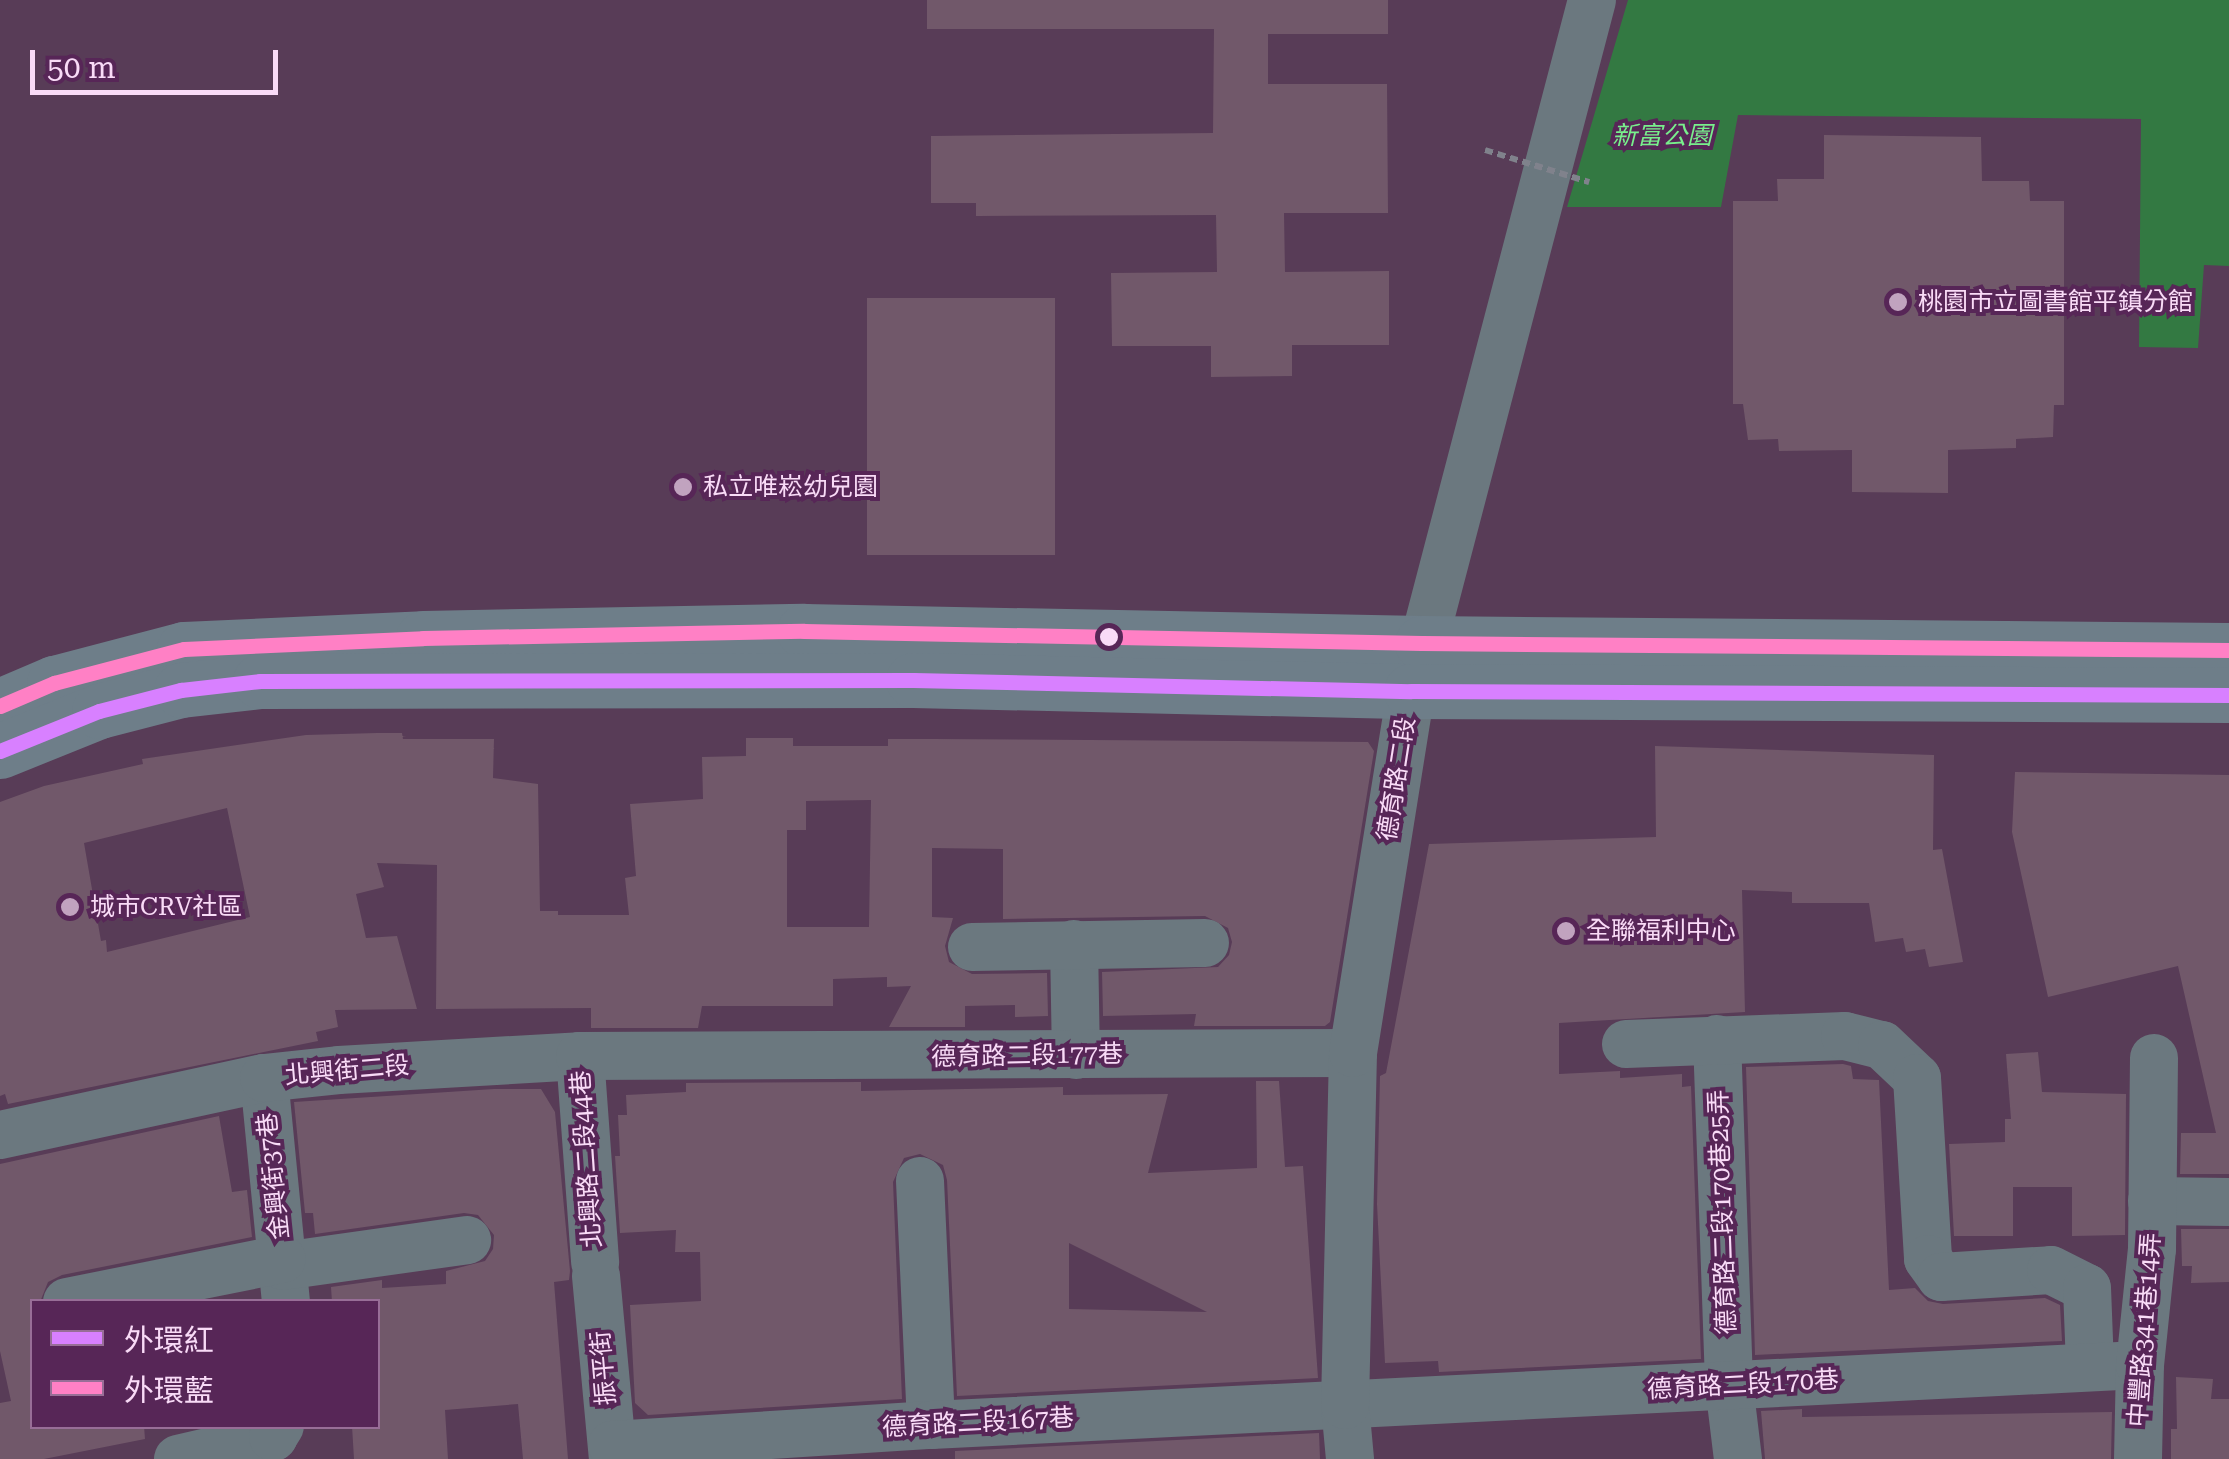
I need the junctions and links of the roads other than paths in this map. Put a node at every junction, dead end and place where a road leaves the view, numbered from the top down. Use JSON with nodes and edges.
{"nodes":[{"id":1,"x":1592,"y":0,"type":"edge"},
{"id":2,"x":2229,"y":650,"type":"edge"},
{"id":3,"x":1417,"y":667,"type":"junction"},
{"id":4,"x":2229,"y":695,"type":"edge"},
{"id":5,"x":0,"y":706,"type":"edge"},
{"id":6,"x":0,"y":751,"type":"edge"},
{"id":7,"x":1206,"y":943,"type":"dead end"},
{"id":8,"x":1074,"y":944,"type":"junction"},
{"id":9,"x":972,"y":946,"type":"dead end"},
{"id":10,"x":1717,"y":1040,"type":"junction"},
{"id":11,"x":1626,"y":1044,"type":"dead end"},
{"id":12,"x":1353,"y":1053,"type":"junction"},
{"id":13,"x":701,"y":1055,"type":"joint"},
{"id":14,"x":1076,"y":1055,"type":"junction"},
{"id":15,"x":580,"y":1056,"type":"junction"},
{"id":16,"x":2154,"y":1058,"type":"dead end"},
{"id":17,"x":264,"y":1078,"type":"junction"},
{"id":18,"x":0,"y":1136,"type":"edge"},
{"id":19,"x":920,"y":1181,"type":"dead end"},
{"id":20,"x":2152,"y":1201,"type":"junction"},
{"id":21,"x":2229,"y":1202,"type":"edge"},
{"id":22,"x":467,"y":1240,"type":"dead end"},
{"id":23,"x":595,"y":1269,"type":"joint"},
{"id":24,"x":284,"y":1275,"type":"edge"},
{"id":25,"x":91,"y":1299,"type":"edge"},
{"id":26,"x":2140,"y":1365,"type":"junction"},
{"id":27,"x":2090,"y":1367,"type":"junction"},
{"id":28,"x":1729,"y":1385,"type":"junction"},
{"id":29,"x":1346,"y":1405,"type":"junction"},
{"id":30,"x":931,"y":1424,"type":"junction"},
{"id":31,"x":278,"y":1429,"type":"edge"},
{"id":32,"x":612,"y":1452,"type":"edge"},
{"id":33,"x":178,"y":1459,"type":"edge"},
{"id":34,"x":1350,"y":1459,"type":"edge"},
{"id":35,"x":1738,"y":1459,"type":"edge"},
{"id":36,"x":2138,"y":1459,"type":"edge"}],
"edges":[{"from":1,"to":3,"type":"street","name":"德育路二段"},
{"from":2,"to":3,"type":"main road"},
{"from":3,"to":4,"type":"main road"},
{"from":3,"to":5,"type":"main road"},
{"from":3,"to":6,"type":"main road"},
{"from":3,"to":12,"type":"street","name":"德育路二段"},
{"from":7,"to":8,"type":"street"},
{"from":8,"to":9,"type":"street"},
{"from":8,"to":14,"type":"street"},
{"from":10,"to":11,"type":"street"},
{"from":10,"to":27,"type":"street"},
{"from":10,"to":28,"type":"street","name":"德育路二段170巷25弄"},
{"from":12,"to":14,"type":"street","name":"德育路二段177巷"},
{"from":12,"to":29,"type":"street","name":"德育路二段"},
{"from":13,"to":14,"type":"street","name":"德育路二段177巷"},
{"from":13,"to":15,"type":"street","name":"北興街二段"},
{"from":15,"to":17,"type":"street","name":"北興街二段"},
{"from":15,"to":23,"type":"street","name":"北興路二段44巷"},
{"from":16,"to":20,"type":"street","name":"中豐路341巷14弄"},
{"from":17,"to":18,"type":"street","name":"北興街二段"},
{"from":17,"to":24,"type":"street","name":"金興街37巷"},
{"from":19,"to":30,"type":"street"},
{"from":20,"to":21,"type":"street","name":"中豐路341巷14弄"},
{"from":20,"to":26,"type":"street","name":"中豐路341巷14弄"},
{"from":22,"to":24,"type":"street"},
{"from":23,"to":32,"type":"street","name":"振平街"},
{"from":24,"to":25,"type":"street"},
{"from":26,"to":27,"type":"street","name":"德育路二段170巷"},
{"from":26,"to":36,"type":"street","name":"中豐路341巷14弄"},
{"from":27,"to":28,"type":"street","name":"德育路二段170巷"},
{"from":28,"to":29,"type":"street","name":"德育路二段170巷"},
{"from":28,"to":35,"type":"street","name":"德育路二段170巷25弄"},
{"from":29,"to":30,"type":"street","name":"德育路二段167巷"},
{"from":29,"to":34,"type":"street","name":"德育路二段"},
{"from":30,"to":32,"type":"street","name":"德育路二段167巷"},
{"from":31,"to":33,"type":"street"}]}
